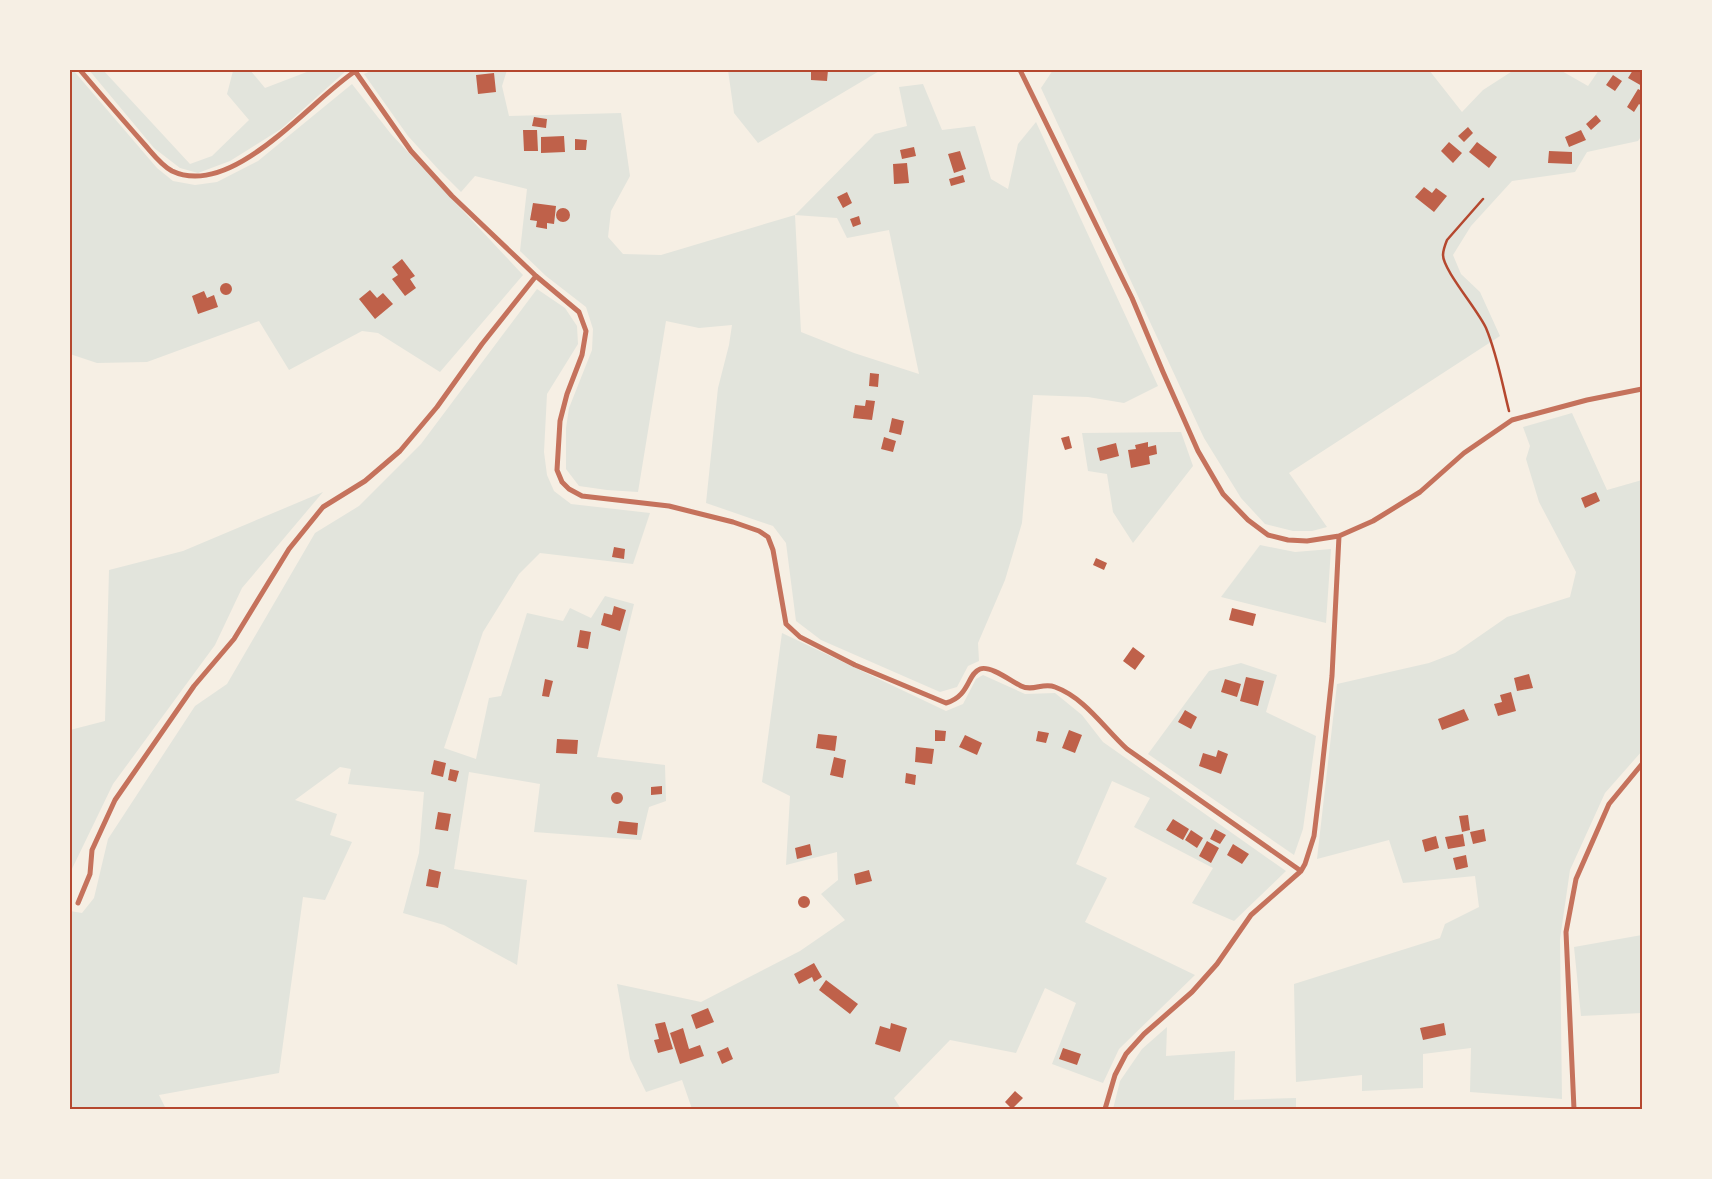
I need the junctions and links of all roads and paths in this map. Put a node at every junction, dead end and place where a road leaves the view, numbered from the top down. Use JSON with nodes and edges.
{"nodes":[{"id":1,"x":80,"y":70,"type":"edge"},
{"id":2,"x":1020,"y":70,"type":"edge"},
{"id":3,"x":356,"y":71,"type":"edge"},
{"id":4,"x":1483,"y":199,"type":"dead end"},
{"id":5,"x":536,"y":276,"type":"junction"},
{"id":6,"x":1642,"y":389,"type":"edge"},
{"id":7,"x":1512,"y":420,"type":"junction"},
{"id":8,"x":1339,"y":536,"type":"junction"},
{"id":9,"x":1642,"y":764,"type":"edge"},
{"id":10,"x":1301,"y":871,"type":"junction"},
{"id":11,"x":78,"y":903,"type":"dead end"},
{"id":12,"x":1105,"y":1109,"type":"edge"},
{"id":13,"x":1574,"y":1109,"type":"edge"}],
"edges":[{"from":1,"to":3,"type":"street"},
{"from":2,"to":8,"type":"street"},
{"from":3,"to":5,"type":"street"},
{"from":4,"to":7,"type":"path"},
{"from":5,"to":10,"type":"street"},
{"from":5,"to":11,"type":"street"},
{"from":6,"to":7,"type":"street"},
{"from":7,"to":8,"type":"street"},
{"from":8,"to":10,"type":"street"},
{"from":9,"to":13,"type":"street"},
{"from":10,"to":12,"type":"street"}]}
